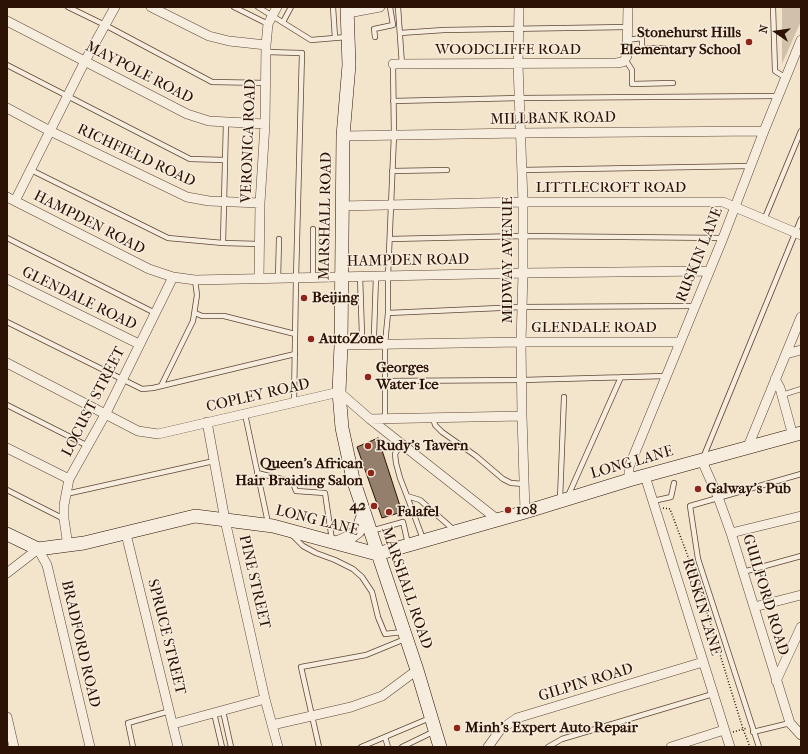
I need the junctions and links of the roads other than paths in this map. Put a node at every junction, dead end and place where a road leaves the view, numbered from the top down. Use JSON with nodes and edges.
{"nodes":[{"id":1,"x":68,"y":7,"type":"edge"},
{"id":2,"x":115,"y":7,"type":"edge"},
{"id":3,"x":151,"y":7,"type":"edge"},
{"id":4,"x":234,"y":7,"type":"edge"},
{"id":5,"x":258,"y":7,"type":"edge"},
{"id":6,"x":291,"y":7,"type":"edge"},
{"id":7,"x":333,"y":7,"type":"edge"},
{"id":8,"x":380,"y":7,"type":"edge"},
{"id":9,"x":390,"y":7,"type":"edge"},
{"id":10,"x":398,"y":7,"type":"edge"},
{"id":11,"x":519,"y":7,"type":"edge"},
{"id":12,"x":628,"y":7,"type":"edge"},
{"id":13,"x":773,"y":7,"type":"edge"},
{"id":14,"x":347,"y":10,"type":"edge"},
{"id":15,"x":274,"y":11,"type":"edge"},
{"id":16,"x":7,"y":21,"type":"edge"},
{"id":17,"x":283,"y":22,"type":"junction"},
{"id":18,"x":268,"y":24,"type":"junction"},
{"id":19,"x":105,"y":25,"type":"junction"},
{"id":20,"x":627,"y":27,"type":"junction"},
{"id":21,"x":518,"y":29,"type":"junction"},
{"id":22,"x":400,"y":33,"type":"junction"},
{"id":23,"x":349,"y":37,"type":"junction"},
{"id":24,"x":375,"y":37,"type":"dead end"},
{"id":25,"x":335,"y":38,"type":"junction"},
{"id":26,"x":627,"y":40,"type":"junction"},
{"id":27,"x":801,"y":40,"type":"edge"},
{"id":28,"x":266,"y":48,"type":"junction"},
{"id":29,"x":666,"y":48,"type":"dead end"},
{"id":30,"x":624,"y":60,"type":"junction"},
{"id":31,"x":86,"y":61,"type":"junction"},
{"id":32,"x":398,"y":64,"type":"junction"},
{"id":33,"x":518,"y":64,"type":"junction"},
{"id":34,"x":7,"y":65,"type":"edge"},
{"id":35,"x":786,"y":78,"type":"junction"},
{"id":36,"x":266,"y":83,"type":"junction"},
{"id":37,"x":673,"y":83,"type":"dead end"},
{"id":38,"x":68,"y":96,"type":"junction"},
{"id":39,"x":778,"y":96,"type":"junction"},
{"id":40,"x":520,"y":98,"type":"junction"},
{"id":41,"x":393,"y":101,"type":"junction"},
{"id":42,"x":7,"y":108,"type":"edge"},
{"id":43,"x":226,"y":122,"type":"junction"},
{"id":44,"x":265,"y":124,"type":"junction"},
{"id":45,"x":50,"y":131,"type":"junction"},
{"id":46,"x":764,"y":131,"type":"junction"},
{"id":47,"x":801,"y":131,"type":"edge"},
{"id":48,"x":520,"y":133,"type":"junction"},
{"id":49,"x":394,"y":135,"type":"junction"},
{"id":50,"x":343,"y":136,"type":"junction"},
{"id":51,"x":225,"y":160,"type":"junction"},
{"id":52,"x":750,"y":166,"type":"junction"},
{"id":53,"x":31,"y":170,"type":"junction"},
{"id":54,"x":447,"y":170,"type":"dead end"},
{"id":55,"x":521,"y":170,"type":"junction"},
{"id":56,"x":392,"y":171,"type":"junction"},
{"id":57,"x":11,"y":199,"type":"edge"},
{"id":58,"x":224,"y":201,"type":"junction"},
{"id":59,"x":523,"y":202,"type":"junction"},
{"id":60,"x":260,"y":203,"type":"junction"},
{"id":61,"x":391,"y":205,"type":"junction"},
{"id":62,"x":342,"y":206,"type":"junction"},
{"id":63,"x":734,"y":208,"type":"junction"},
{"id":64,"x":801,"y":219,"type":"edge"},
{"id":65,"x":764,"y":220,"type":"junction"},
{"id":66,"x":313,"y":229,"type":"dead end"},
{"id":67,"x":798,"y":234,"type":"edge"},
{"id":68,"x":523,"y":236,"type":"junction"},
{"id":69,"x":7,"y":238,"type":"edge"},
{"id":70,"x":279,"y":238,"type":"dead end"},
{"id":71,"x":723,"y":238,"type":"junction"},
{"id":72,"x":390,"y":239,"type":"junction"},
{"id":73,"x":223,"y":243,"type":"junction"},
{"id":74,"x":260,"y":244,"type":"junction"},
{"id":75,"x":709,"y":271,"type":"junction"},
{"id":76,"x":524,"y":273,"type":"junction"},
{"id":77,"x":360,"y":276,"type":"junction"},
{"id":78,"x":376,"y":276,"type":"junction"},
{"id":79,"x":388,"y":276,"type":"junction"},
{"id":80,"x":313,"y":277,"type":"junction"},
{"id":81,"x":341,"y":277,"type":"junction"},
{"id":82,"x":172,"y":278,"type":"junction"},
{"id":83,"x":278,"y":278,"type":"junction"},
{"id":84,"x":296,"y":278,"type":"junction"},
{"id":85,"x":7,"y":279,"type":"edge"},
{"id":86,"x":259,"y":279,"type":"junction"},
{"id":87,"x":195,"y":280,"type":"junction"},
{"id":88,"x":694,"y":306,"type":"junction"},
{"id":89,"x":522,"y":307,"type":"junction"},
{"id":90,"x":388,"y":312,"type":"junction"},
{"id":91,"x":155,"y":313,"type":"junction"},
{"id":92,"x":194,"y":314,"type":"junction"},
{"id":93,"x":801,"y":317,"type":"edge"},
{"id":94,"x":7,"y":322,"type":"edge"},
{"id":95,"x":295,"y":334,"type":"junction"},
{"id":96,"x":374,"y":335,"type":"dead end"},
{"id":97,"x":362,"y":336,"type":"dead end"},
{"id":98,"x":521,"y":342,"type":"junction"},
{"id":99,"x":679,"y":342,"type":"junction"},
{"id":100,"x":139,"y":344,"type":"junction"},
{"id":101,"x":385,"y":344,"type":"junction"},
{"id":102,"x":341,"y":345,"type":"junction"},
{"id":103,"x":801,"y":350,"type":"edge"},
{"id":104,"x":295,"y":354,"type":"junction"},
{"id":105,"x":786,"y":354,"type":"junction"},
{"id":106,"x":7,"y":363,"type":"edge"},
{"id":107,"x":666,"y":376,"type":"junction"},
{"id":108,"x":621,"y":377,"type":"junction"},
{"id":109,"x":775,"y":379,"type":"junction"},
{"id":110,"x":122,"y":380,"type":"junction"},
{"id":111,"x":522,"y":380,"type":"junction"},
{"id":112,"x":385,"y":381,"type":"junction"},
{"id":113,"x":161,"y":386,"type":"junction"},
{"id":114,"x":801,"y":389,"type":"edge"},
{"id":115,"x":339,"y":392,"type":"junction"},
{"id":116,"x":782,"y":394,"type":"junction"},
{"id":117,"x":564,"y":397,"type":"dead end"},
{"id":118,"x":294,"y":402,"type":"junction"},
{"id":119,"x":7,"y":406,"type":"edge"},
{"id":120,"x":106,"y":413,"type":"junction"},
{"id":121,"x":245,"y":414,"type":"junction"},
{"id":122,"x":522,"y":416,"type":"junction"},
{"id":123,"x":433,"y":418,"type":"junction"},
{"id":124,"x":370,"y":419,"type":"junction"},
{"id":125,"x":385,"y":419,"type":"junction"},
{"id":126,"x":207,"y":422,"type":"junction"},
{"id":127,"x":797,"y":435,"type":"edge"},
{"id":128,"x":401,"y":444,"type":"junction"},
{"id":129,"x":88,"y":446,"type":"junction"},
{"id":130,"x":7,"y":448,"type":"edge"},
{"id":131,"x":747,"y":449,"type":"junction"},
{"id":132,"x":214,"y":461,"type":"junction"},
{"id":133,"x":702,"y":461,"type":"junction"},
{"id":134,"x":257,"y":473,"type":"junction"},
{"id":135,"x":801,"y":474,"type":"edge"},
{"id":136,"x":645,"y":476,"type":"junction"},
{"id":137,"x":69,"y":479,"type":"junction"},
{"id":138,"x":629,"y":480,"type":"junction"},
{"id":139,"x":674,"y":483,"type":"dead end"},
{"id":140,"x":524,"y":484,"type":"junction"},
{"id":141,"x":7,"y":490,"type":"edge"},
{"id":142,"x":66,"y":494,"type":"junction"},
{"id":143,"x":407,"y":496,"type":"junction"},
{"id":144,"x":718,"y":497,"type":"junction"},
{"id":145,"x":564,"y":500,"type":"junction"},
{"id":146,"x":653,"y":501,"type":"junction"},
{"id":147,"x":525,"y":512,"type":"junction"},
{"id":148,"x":364,"y":514,"type":"junction"},
{"id":149,"x":801,"y":516,"type":"edge"},
{"id":150,"x":64,"y":519,"type":"junction"},
{"id":151,"x":225,"y":520,"type":"junction"},
{"id":152,"x":498,"y":520,"type":"junction"},
{"id":153,"x":269,"y":525,"type":"junction"},
{"id":154,"x":288,"y":530,"type":"junction"},
{"id":155,"x":370,"y":531,"type":"junction"},
{"id":156,"x":456,"y":532,"type":"junction"},
{"id":157,"x":731,"y":533,"type":"junction"},
{"id":158,"x":7,"y":534,"type":"edge"},
{"id":159,"x":126,"y":534,"type":"junction"},
{"id":160,"x":424,"y":541,"type":"junction"},
{"id":161,"x":335,"y":542,"type":"junction"},
{"id":162,"x":408,"y":544,"type":"junction"},
{"id":163,"x":68,"y":546,"type":"junction"},
{"id":164,"x":38,"y":549,"type":"junction"},
{"id":165,"x":377,"y":554,"type":"junction"},
{"id":166,"x":801,"y":556,"type":"edge"},
{"id":167,"x":743,"y":572,"type":"junction"},
{"id":168,"x":7,"y":573,"type":"edge"},
{"id":169,"x":801,"y":595,"type":"edge"},
{"id":170,"x":754,"y":607,"type":"junction"},
{"id":171,"x":801,"y":626,"type":"edge"},
{"id":172,"x":405,"y":635,"type":"junction"},
{"id":173,"x":703,"y":662,"type":"junction"},
{"id":174,"x":417,"y":670,"type":"junction"},
{"id":175,"x":776,"y":681,"type":"junction"},
{"id":176,"x":713,"y":694,"type":"junction"},
{"id":177,"x":265,"y":699,"type":"junction"},
{"id":178,"x":170,"y":711,"type":"junction"},
{"id":179,"x":218,"y":712,"type":"junction"},
{"id":180,"x":312,"y":717,"type":"junction"},
{"id":181,"x":431,"y":717,"type":"junction"},
{"id":182,"x":8,"y":723,"type":"edge"},
{"id":183,"x":790,"y":723,"type":"junction"},
{"id":184,"x":173,"y":724,"type":"junction"},
{"id":185,"x":272,"y":725,"type":"junction"},
{"id":186,"x":752,"y":729,"type":"junction"},
{"id":187,"x":435,"y":731,"type":"junction"},
{"id":188,"x":800,"y":731,"type":"edge"},
{"id":189,"x":725,"y":732,"type":"junction"},
{"id":190,"x":385,"y":737,"type":"junction"},
{"id":191,"x":14,"y":747,"type":"edge"},
{"id":192,"x":90,"y":747,"type":"edge"},
{"id":193,"x":133,"y":747,"type":"edge"},
{"id":194,"x":178,"y":747,"type":"edge"},
{"id":195,"x":222,"y":747,"type":"edge"},
{"id":196,"x":231,"y":747,"type":"edge"},
{"id":197,"x":278,"y":747,"type":"edge"},
{"id":198,"x":319,"y":747,"type":"edge"},
{"id":199,"x":361,"y":747,"type":"edge"},
{"id":200,"x":388,"y":747,"type":"edge"},
{"id":201,"x":402,"y":747,"type":"edge"},
{"id":202,"x":440,"y":747,"type":"edge"},
{"id":203,"x":488,"y":747,"type":"edge"},
{"id":204,"x":548,"y":747,"type":"edge"},
{"id":205,"x":671,"y":747,"type":"edge"},
{"id":206,"x":730,"y":747,"type":"edge"},
{"id":207,"x":759,"y":747,"type":"edge"}],
"edges":[{"from":1,"to":19,"type":"lane"},
{"from":2,"to":19,"type":"street"},
{"from":3,"to":28,"type":"street"},
{"from":4,"to":18,"type":"lane"},
{"from":5,"to":15,"type":"lane"},
{"from":6,"to":17,"type":"lane"},
{"from":7,"to":25,"type":"lane"},
{"from":8,"to":14,"type":"street"},
{"from":9,"to":24,"type":"lane"},
{"from":10,"to":22,"type":"lane"},
{"from":11,"to":21,"type":"street","name":"MIDWAY AVENUE"},
{"from":12,"to":20,"type":"street"},
{"from":13,"to":35,"type":"lane"},
{"from":14,"to":23,"type":"street","name":"MARSHALL ROAD"},
{"from":15,"to":17,"type":"lane"},
{"from":15,"to":18,"type":"street","name":"VERONICA ROAD"},
{"from":16,"to":31,"type":"street","name":"MAYPOLE ROAD"},
{"from":17,"to":25,"type":"lane"},
{"from":18,"to":28,"type":"street","name":"VERONICA ROAD"},
{"from":19,"to":31,"type":"street"},
{"from":19,"to":36,"type":"lane"},
{"from":20,"to":21,"type":"lane"},
{"from":20,"to":26,"type":"street"},
{"from":21,"to":22,"type":"lane"},
{"from":21,"to":33,"type":"street","name":"MIDWAY AVENUE"},
{"from":22,"to":32,"type":"lane"},
{"from":23,"to":25,"type":"lane"},
{"from":23,"to":50,"type":"street","name":"MARSHALL ROAD"},
{"from":26,"to":29,"type":"lane"},
{"from":26,"to":30,"type":"street"},
{"from":27,"to":35,"type":"street","name":"RUSKIN LANE"},
{"from":28,"to":36,"type":"street","name":"VERONICA ROAD"},
{"from":28,"to":84,"type":"lane"},
{"from":30,"to":33,"type":"street","name":"WOODCLIFFE ROAD"},
{"from":30,"to":37,"type":"lane"},
{"from":31,"to":38,"type":"street"},
{"from":31,"to":43,"type":"street","name":"MAYPOLE ROAD"},
{"from":32,"to":33,"type":"street","name":"WOODCLIFFE ROAD"},
{"from":32,"to":41,"type":"lane"},
{"from":33,"to":40,"type":"street","name":"MIDWAY AVENUE"},
{"from":34,"to":38,"type":"lane"},
{"from":35,"to":39,"type":"street","name":"RUSKIN LANE"},
{"from":36,"to":44,"type":"street","name":"VERONICA ROAD"},
{"from":38,"to":45,"type":"street"},
{"from":38,"to":51,"type":"lane"},
{"from":39,"to":40,"type":"lane"},
{"from":39,"to":46,"type":"street","name":"RUSKIN LANE"},
{"from":40,"to":41,"type":"lane"},
{"from":40,"to":48,"type":"street","name":"MIDWAY AVENUE"},
{"from":41,"to":49,"type":"lane"},
{"from":42,"to":45,"type":"street","name":"RICHFIELD ROAD"},
{"from":43,"to":44,"type":"street","name":"MAYPOLE ROAD"},
{"from":43,"to":51,"type":"lane"},
{"from":44,"to":60,"type":"street","name":"VERONICA ROAD"},
{"from":45,"to":53,"type":"street"},
{"from":45,"to":58,"type":"street","name":"RICHFIELD ROAD"},
{"from":46,"to":48,"type":"street","name":"MILLBANK ROAD"},
{"from":46,"to":52,"type":"street","name":"RUSKIN LANE"},
{"from":47,"to":65,"type":"lane"},
{"from":48,"to":49,"type":"street","name":"MILLBANK ROAD"},
{"from":48,"to":55,"type":"street","name":"MIDWAY AVENUE"},
{"from":49,"to":50,"type":"street","name":"MILLBANK ROAD"},
{"from":49,"to":56,"type":"lane"},
{"from":50,"to":62,"type":"street","name":"MARSHALL ROAD"},
{"from":51,"to":58,"type":"lane"},
{"from":52,"to":55,"type":"lane"},
{"from":52,"to":63,"type":"street","name":"RUSKIN LANE"},
{"from":53,"to":57,"type":"street"},
{"from":53,"to":73,"type":"lane"},
{"from":54,"to":56,"type":"lane"},
{"from":55,"to":59,"type":"street","name":"MIDWAY AVENUE"},
{"from":56,"to":61,"type":"lane"},
{"from":57,"to":82,"type":"street","name":"HAMPDEN ROAD"},
{"from":58,"to":60,"type":"street","name":"RICHFIELD ROAD"},
{"from":58,"to":73,"type":"lane"},
{"from":59,"to":61,"type":"street","name":"LITTLECROFT ROAD"},
{"from":59,"to":63,"type":"street","name":"LITTLECROFT ROAD"},
{"from":59,"to":68,"type":"street","name":"MIDWAY AVENUE"},
{"from":60,"to":74,"type":"street","name":"VERONICA ROAD"},
{"from":61,"to":62,"type":"street","name":"LITTLECROFT ROAD"},
{"from":61,"to":72,"type":"lane"},
{"from":62,"to":81,"type":"street","name":"MARSHALL ROAD"},
{"from":63,"to":65,"type":"street","name":"LITTLECROFT ROAD"},
{"from":63,"to":71,"type":"street","name":"RUSKIN LANE"},
{"from":64,"to":67,"type":"lane"},
{"from":65,"to":67,"type":"street","name":"LITTLECROFT ROAD"},
{"from":66,"to":80,"type":"lane"},
{"from":67,"to":133,"type":"lane"},
{"from":68,"to":71,"type":"lane"},
{"from":68,"to":72,"type":"lane"},
{"from":68,"to":76,"type":"street","name":"MIDWAY AVENUE"},
{"from":69,"to":91,"type":"lane"},
{"from":70,"to":83,"type":"lane"},
{"from":71,"to":75,"type":"street","name":"RUSKIN LANE"},
{"from":72,"to":79,"type":"lane"},
{"from":73,"to":74,"type":"lane"},
{"from":74,"to":86,"type":"street","name":"VERONICA ROAD"},
{"from":75,"to":76,"type":"street","name":"HAMPDEN ROAD"},
{"from":75,"to":88,"type":"street","name":"RUSKIN LANE"},
{"from":76,"to":79,"type":"street","name":"HAMPDEN ROAD"},
{"from":76,"to":89,"type":"street","name":"MIDWAY AVENUE"},
{"from":77,"to":78,"type":"street","name":"HAMPDEN ROAD"},
{"from":77,"to":81,"type":"street","name":"HAMPDEN ROAD"},
{"from":77,"to":97,"type":"lane"},
{"from":78,"to":79,"type":"street","name":"HAMPDEN ROAD"},
{"from":78,"to":96,"type":"lane"},
{"from":79,"to":90,"type":"lane"},
{"from":80,"to":81,"type":"street","name":"HAMPDEN ROAD"},
{"from":80,"to":84,"type":"street","name":"HAMPDEN ROAD"},
{"from":81,"to":102,"type":"street","name":"MARSHALL ROAD"},
{"from":82,"to":87,"type":"street","name":"HAMPDEN ROAD"},
{"from":82,"to":91,"type":"street","name":"LOCUST STREET"},
{"from":83,"to":84,"type":"street","name":"HAMPDEN ROAD"},
{"from":83,"to":86,"type":"street","name":"HAMPDEN ROAD"},
{"from":84,"to":95,"type":"lane"},
{"from":85,"to":100,"type":"street","name":"GLENDALE ROAD"},
{"from":86,"to":87,"type":"street","name":"HAMPDEN ROAD"},
{"from":87,"to":92,"type":"lane"},
{"from":88,"to":89,"type":"lane"},
{"from":88,"to":99,"type":"street","name":"RUSKIN LANE"},
{"from":89,"to":90,"type":"lane"},
{"from":89,"to":98,"type":"street","name":"MIDWAY AVENUE"},
{"from":90,"to":101,"type":"lane"},
{"from":91,"to":100,"type":"street","name":"LOCUST STREET"},
{"from":92,"to":95,"type":"lane"},
{"from":92,"to":113,"type":"lane"},
{"from":93,"to":105,"type":"street"},
{"from":94,"to":110,"type":"lane"},
{"from":95,"to":104,"type":"lane"},
{"from":98,"to":99,"type":"street","name":"GLENDALE ROAD"},
{"from":98,"to":101,"type":"street","name":"GLENDALE ROAD"},
{"from":98,"to":111,"type":"street","name":"MIDWAY AVENUE"},
{"from":99,"to":107,"type":"street","name":"RUSKIN LANE"},
{"from":100,"to":110,"type":"street","name":"LOCUST STREET"},
{"from":101,"to":102,"type":"street","name":"GLENDALE ROAD"},
{"from":101,"to":112,"type":"lane"},
{"from":102,"to":115,"type":"street","name":"MARSHALL ROAD"},
{"from":103,"to":105,"type":"street"},
{"from":104,"to":113,"type":"lane"},
{"from":104,"to":118,"type":"lane"},
{"from":105,"to":109,"type":"street"},
{"from":106,"to":120,"type":"street","name":"COPLEY ROAD"},
{"from":107,"to":108,"type":"lane"},
{"from":107,"to":138,"type":"street","name":"RUSKIN LANE"},
{"from":108,"to":111,"type":"lane"},
{"from":108,"to":145,"type":"lane"},
{"from":109,"to":116,"type":"street"},
{"from":109,"to":131,"type":"street"},
{"from":110,"to":113,"type":"lane"},
{"from":110,"to":120,"type":"street","name":"LOCUST STREET"},
{"from":111,"to":112,"type":"lane"},
{"from":111,"to":122,"type":"street","name":"MIDWAY AVENUE"},
{"from":112,"to":125,"type":"lane"},
{"from":114,"to":116,"type":"lane"},
{"from":115,"to":118,"type":"street","name":"COPLEY ROAD"},
{"from":115,"to":124,"type":"street"},
{"from":115,"to":148,"type":"street","name":"MARSHALL ROAD"},
{"from":116,"to":127,"type":"street"},
{"from":117,"to":145,"type":"lane"},
{"from":118,"to":121,"type":"street","name":"COPLEY ROAD"},
{"from":119,"to":129,"type":"lane"},
{"from":120,"to":126,"type":"street","name":"COPLEY ROAD"},
{"from":120,"to":129,"type":"street","name":"LOCUST STREET"},
{"from":121,"to":126,"type":"street","name":"COPLEY ROAD"},
{"from":121,"to":134,"type":"lane"},
{"from":122,"to":123,"type":"street"},
{"from":122,"to":140,"type":"street","name":"MIDWAY AVENUE"},
{"from":123,"to":125,"type":"street"},
{"from":123,"to":140,"type":"lane"},
{"from":124,"to":125,"type":"street"},
{"from":124,"to":128,"type":"street"},
{"from":126,"to":132,"type":"street","name":"PINE STREET"},
{"from":127,"to":131,"type":"street","name":"LONG LANE"},
{"from":128,"to":143,"type":"lane"},
{"from":128,"to":152,"type":"street"},
{"from":129,"to":137,"type":"street","name":"LOCUST STREET"},
{"from":130,"to":137,"type":"street"},
{"from":131,"to":133,"type":"street","name":"LONG LANE"},
{"from":132,"to":142,"type":"lane"},
{"from":132,"to":151,"type":"street","name":"PINE STREET"},
{"from":133,"to":136,"type":"street","name":"LONG LANE"},
{"from":133,"to":144,"type":"street","name":"GUILFORD ROAD"},
{"from":134,"to":153,"type":"lane"},
{"from":134,"to":161,"type":"lane"},
{"from":135,"to":144,"type":"lane"},
{"from":136,"to":138,"type":"street","name":"LONG LANE"},
{"from":136,"to":146,"type":"street","name":"RUSKIN LANE"},
{"from":137,"to":142,"type":"street","name":"LOCUST STREET"},
{"from":138,"to":145,"type":"street","name":"LONG LANE"},
{"from":139,"to":146,"type":"lane"},
{"from":140,"to":147,"type":"street","name":"MIDWAY AVENUE"},
{"from":141,"to":150,"type":"lane"},
{"from":142,"to":150,"type":"street","name":"LOCUST STREET"},
{"from":143,"to":156,"type":"lane"},
{"from":143,"to":160,"type":"lane"},
{"from":144,"to":157,"type":"street","name":"GUILFORD ROAD"},
{"from":144,"to":186,"type":"lane"},
{"from":145,"to":147,"type":"street","name":"LONG LANE"},
{"from":146,"to":173,"type":"street","name":"RUSKIN LANE"},
{"from":147,"to":152,"type":"street","name":"LONG LANE"},
{"from":148,"to":155,"type":"street","name":"MARSHALL ROAD"},
{"from":148,"to":161,"type":"street"},
{"from":149,"to":157,"type":"street"},
{"from":150,"to":163,"type":"street","name":"LOCUST STREET"},
{"from":151,"to":153,"type":"street","name":"LONG LANE"},
{"from":151,"to":159,"type":"street","name":"LONG LANE"},
{"from":151,"to":177,"type":"street","name":"PINE STREET"},
{"from":152,"to":156,"type":"street","name":"LONG LANE"},
{"from":153,"to":154,"type":"street","name":"LONG LANE"},
{"from":154,"to":161,"type":"street","name":"LONG LANE"},
{"from":154,"to":172,"type":"lane"},
{"from":155,"to":162,"type":"lane"},
{"from":155,"to":165,"type":"street","name":"MARSHALL ROAD"},
{"from":156,"to":160,"type":"street","name":"LONG LANE"},
{"from":157,"to":167,"type":"street","name":"GUILFORD ROAD"},
{"from":158,"to":164,"type":"street"},
{"from":159,"to":163,"type":"street","name":"LONG LANE"},
{"from":159,"to":178,"type":"street","name":"SPRUCE STREET"},
{"from":160,"to":162,"type":"street","name":"LONG LANE"},
{"from":161,"to":165,"type":"street","name":"LONG LANE"},
{"from":162,"to":165,"type":"street","name":"LONG LANE"},
{"from":163,"to":164,"type":"street","name":"LONG LANE"},
{"from":164,"to":168,"type":"street"},
{"from":164,"to":192,"type":"street","name":"BRADFORD ROAD"},
{"from":165,"to":172,"type":"street","name":"MARSHALL ROAD"},
{"from":166,"to":167,"type":"lane"},
{"from":167,"to":170,"type":"street","name":"GUILFORD ROAD"},
{"from":169,"to":170,"type":"street"},
{"from":170,"to":175,"type":"street","name":"GUILFORD ROAD"},
{"from":171,"to":175,"type":"street"},
{"from":172,"to":174,"type":"street","name":"MARSHALL ROAD"},
{"from":172,"to":180,"type":"lane"},
{"from":173,"to":176,"type":"street","name":"RUSKIN LANE"},
{"from":173,"to":203,"type":"street","name":"GILPIN ROAD"},
{"from":174,"to":180,"type":"street"},
{"from":174,"to":181,"type":"street","name":"MARSHALL ROAD"},
{"from":175,"to":183,"type":"street","name":"GUILFORD ROAD"},
{"from":176,"to":189,"type":"street","name":"RUSKIN LANE"},
{"from":176,"to":204,"type":"lane"},
{"from":177,"to":179,"type":"street"},
{"from":177,"to":185,"type":"street","name":"PINE STREET"},
{"from":178,"to":184,"type":"street","name":"SPRUCE STREET"},
{"from":178,"to":193,"type":"lane"},
{"from":179,"to":184,"type":"street"},
{"from":179,"to":195,"type":"lane"},
{"from":179,"to":196,"type":"lane"},
{"from":180,"to":185,"type":"street"},
{"from":180,"to":198,"type":"lane"},
{"from":181,"to":187,"type":"street","name":"MARSHALL ROAD"},
{"from":181,"to":190,"type":"lane"},
{"from":182,"to":191,"type":"street"},
{"from":183,"to":186,"type":"lane"},
{"from":183,"to":188,"type":"street","name":"GUILFORD ROAD"},
{"from":184,"to":194,"type":"street","name":"SPRUCE STREET"},
{"from":185,"to":197,"type":"street","name":"PINE STREET"},
{"from":186,"to":207,"type":"lane"},
{"from":187,"to":201,"type":"lane"},
{"from":187,"to":202,"type":"street","name":"MARSHALL ROAD"},
{"from":189,"to":205,"type":"street"},
{"from":189,"to":206,"type":"street","name":"RUSKIN LANE"},
{"from":190,"to":199,"type":"lane"},
{"from":190,"to":200,"type":"lane"}]}
